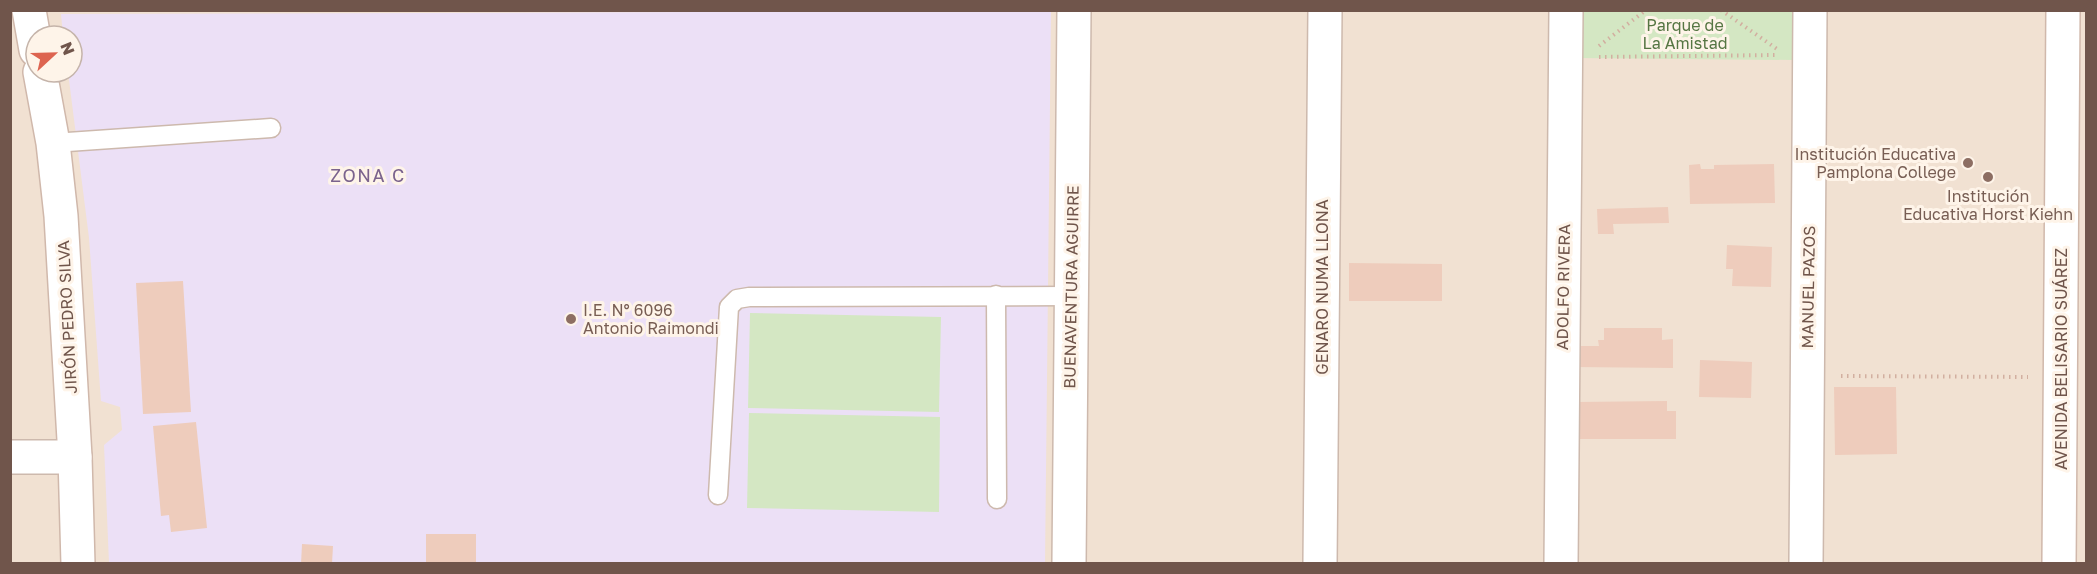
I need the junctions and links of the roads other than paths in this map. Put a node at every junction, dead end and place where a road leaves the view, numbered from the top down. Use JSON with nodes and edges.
{"nodes":[{"id":1,"x":1074,"y":10,"type":"edge"},
{"id":2,"x":1324,"y":10,"type":"edge"},
{"id":3,"x":1566,"y":10,"type":"edge"},
{"id":4,"x":1810,"y":10,"type":"edge"},
{"id":5,"x":2063,"y":10,"type":"edge"},
{"id":6,"x":42,"y":84,"type":"edge"},
{"id":7,"x":271,"y":128,"type":"dead end"},
{"id":8,"x":53,"y":143,"type":"junction"},
{"id":9,"x":996,"y":295,"type":"junction"},
{"id":10,"x":1071,"y":296,"type":"junction"},
{"id":11,"x":10,"y":457,"type":"edge"},
{"id":12,"x":75,"y":457,"type":"junction"},
{"id":13,"x":718,"y":495,"type":"dead end"},
{"id":14,"x":997,"y":499,"type":"dead end"},
{"id":15,"x":78,"y":564,"type":"edge"},
{"id":16,"x":1069,"y":564,"type":"edge"},
{"id":17,"x":1320,"y":564,"type":"edge"},
{"id":18,"x":1561,"y":564,"type":"edge"},
{"id":19,"x":1806,"y":564,"type":"edge"},
{"id":20,"x":2059,"y":564,"type":"edge"}],
"edges":[{"from":1,"to":10,"type":"street","name":"BUENAVENTURA AGUIRRE"},
{"from":2,"to":17,"type":"street","name":"GENARO NUMA LLONA"},
{"from":3,"to":18,"type":"street","name":"ADOLFO RIVERA"},
{"from":4,"to":19,"type":"street","name":"MANUEL PAZOS"},
{"from":5,"to":20,"type":"street","name":"AVENIDA BELISARIO SUÁREZ"},
{"from":6,"to":8,"type":"street","name":"JIRÓN PEDRO SILVA"},
{"from":7,"to":8,"type":"lane"},
{"from":8,"to":12,"type":"street","name":"JIRÓN PEDRO SILVA"},
{"from":9,"to":10,"type":"lane"},
{"from":9,"to":13,"type":"lane"},
{"from":9,"to":14,"type":"lane"},
{"from":10,"to":16,"type":"street","name":"BUENAVENTURA AGUIRRE"},
{"from":11,"to":12,"type":"street"},
{"from":12,"to":15,"type":"street","name":"JIRÓN PEDRO SILVA"}]}
